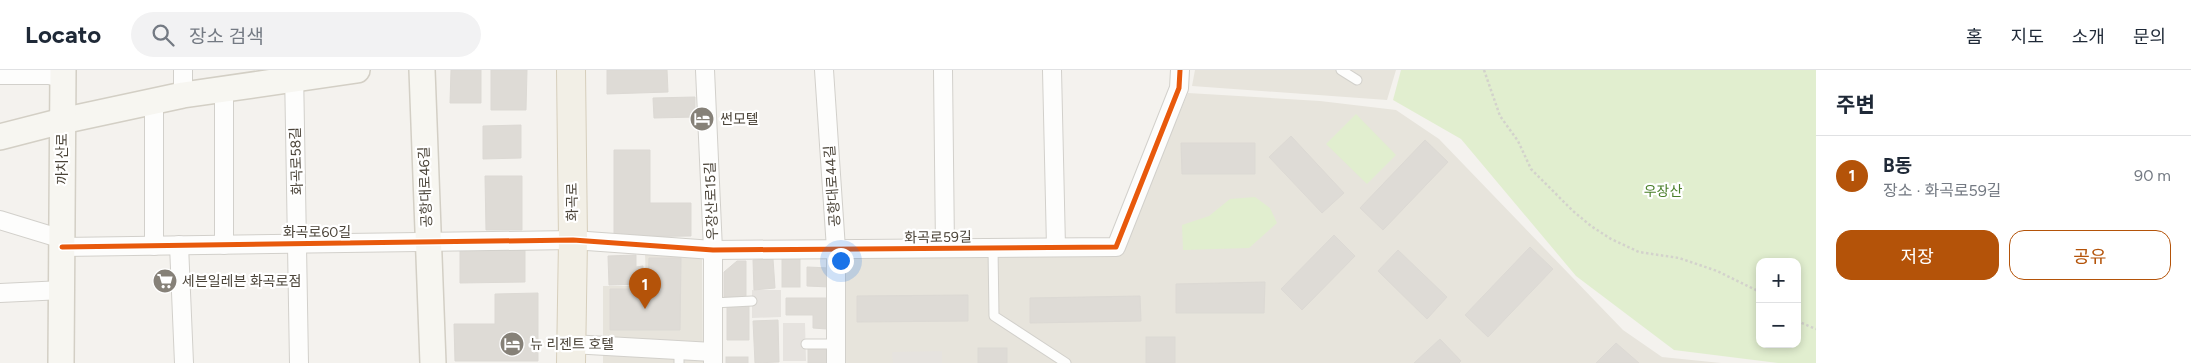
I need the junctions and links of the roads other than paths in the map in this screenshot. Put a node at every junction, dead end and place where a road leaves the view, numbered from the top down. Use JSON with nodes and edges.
{"nodes":[{"id":1,"x":183,"y":70,"type":"edge"},
{"id":2,"x":357,"y":70,"type":"edge"},
{"id":3,"x":422,"y":70,"type":"edge"},
{"id":4,"x":571,"y":70,"type":"edge"},
{"id":5,"x":705,"y":70,"type":"edge"},
{"id":6,"x":824,"y":70,"type":"edge"},
{"id":7,"x":944,"y":70,"type":"edge"},
{"id":8,"x":1052,"y":70,"type":"edge"},
{"id":9,"x":1180,"y":70,"type":"edge"},
{"id":10,"x":1342,"y":70,"type":"edge"},
{"id":11,"x":62,"y":74,"type":"edge"},
{"id":12,"x":0,"y":75,"type":"edge"},
{"id":13,"x":294,"y":75,"type":"edge"},
{"id":14,"x":1357,"y":80,"type":"dead end"},
{"id":15,"x":224,"y":90,"type":"junction"},
{"id":16,"x":184,"y":95,"type":"junction"},
{"id":17,"x":154,"y":102,"type":"junction"},
{"id":18,"x":62,"y":121,"type":"junction"},
{"id":19,"x":0,"y":137,"type":"edge"},
{"id":20,"x":0,"y":220,"type":"edge"},
{"id":21,"x":573,"y":240,"type":"junction"},
{"id":22,"x":62,"y":243,"type":"junction"},
{"id":23,"x":427,"y":243,"type":"junction"},
{"id":24,"x":298,"y":244,"type":"junction"},
{"id":25,"x":179,"y":245,"type":"junction"},
{"id":26,"x":224,"y":245,"type":"junction"},
{"id":27,"x":154,"y":246,"type":"junction"},
{"id":28,"x":1056,"y":247,"type":"junction"},
{"id":29,"x":945,"y":248,"type":"junction"},
{"id":30,"x":993,"y":248,"type":"junction"},
{"id":31,"x":836,"y":249,"type":"junction"},
{"id":32,"x":713,"y":250,"type":"junction"},
{"id":33,"x":63,"y":290,"type":"junction"},
{"id":34,"x":0,"y":293,"type":"edge"},
{"id":35,"x":752,"y":301,"type":"dead end"},
{"id":36,"x":713,"y":302,"type":"junction"},
{"id":37,"x":806,"y":344,"type":"dead end"},
{"id":38,"x":836,"y":344,"type":"junction"},
{"id":39,"x":571,"y":354,"type":"edge"},
{"id":40,"x":679,"y":357,"type":"edge"},
{"id":41,"x":713,"y":358,"type":"edge"},
{"id":42,"x":61,"y":363,"type":"edge"},
{"id":43,"x":184,"y":363,"type":"edge"},
{"id":44,"x":300,"y":363,"type":"edge"},
{"id":45,"x":433,"y":363,"type":"edge"},
{"id":46,"x":836,"y":363,"type":"edge"},
{"id":47,"x":1066,"y":363,"type":"edge"}],
"edges":[{"from":1,"to":16,"type":"street"},
{"from":2,"to":13,"type":"street"},
{"from":3,"to":23,"type":"street","name":"공항대로46길"},
{"from":4,"to":21,"type":"main road","name":"화곡로"},
{"from":5,"to":32,"type":"street","name":"우장산로15길"},
{"from":6,"to":31,"type":"street","name":"공항대로44길"},
{"from":7,"to":29,"type":"street","name":"화곡로59길"},
{"from":8,"to":28,"type":"street"},
{"from":9,"to":28,"type":"street","name":"화곡로59길"},
{"from":10,"to":14,"type":"lane"},
{"from":11,"to":12,"type":"street","name":"까치산로"},
{"from":11,"to":18,"type":"street","name":"까치산로"},
{"from":13,"to":15,"type":"street"},
{"from":13,"to":24,"type":"street","name":"화곡로58길"},
{"from":15,"to":16,"type":"street"},
{"from":15,"to":26,"type":"street"},
{"from":16,"to":17,"type":"street"},
{"from":17,"to":18,"type":"street"},
{"from":17,"to":27,"type":"street"},
{"from":18,"to":19,"type":"street"},
{"from":18,"to":22,"type":"street","name":"까치산로"},
{"from":20,"to":22,"type":"street"},
{"from":21,"to":23,"type":"street","name":"화곡로60길"},
{"from":21,"to":32,"type":"street","name":"화곡로59길"},
{"from":21,"to":39,"type":"main road","name":"화곡로"},
{"from":22,"to":27,"type":"street","name":"화곡로60길"},
{"from":22,"to":33,"type":"street","name":"까치산로"},
{"from":23,"to":24,"type":"street","name":"화곡로60길"},
{"from":23,"to":45,"type":"street","name":"공항대로46길"},
{"from":24,"to":26,"type":"street","name":"화곡로60길"},
{"from":24,"to":44,"type":"street"},
{"from":25,"to":26,"type":"street","name":"화곡로60길"},
{"from":25,"to":27,"type":"street","name":"화곡로60길"},
{"from":25,"to":43,"type":"street"},
{"from":28,"to":30,"type":"street","name":"화곡로59길"},
{"from":29,"to":30,"type":"street","name":"화곡로59길"},
{"from":29,"to":31,"type":"street","name":"화곡로59길"},
{"from":30,"to":47,"type":"lane"},
{"from":31,"to":32,"type":"street","name":"화곡로59길"},
{"from":31,"to":38,"type":"street","name":"공항대로44길"},
{"from":32,"to":36,"type":"street","name":"우장산로15길"},
{"from":33,"to":34,"type":"street"},
{"from":33,"to":42,"type":"street","name":"까치산로"},
{"from":35,"to":36,"type":"lane"},
{"from":36,"to":41,"type":"street","name":"우장산로15길"},
{"from":37,"to":38,"type":"lane"},
{"from":38,"to":46,"type":"street","name":"공항대로44길"},
{"from":39,"to":40,"type":"street"},
{"from":40,"to":41,"type":"street"}]}
